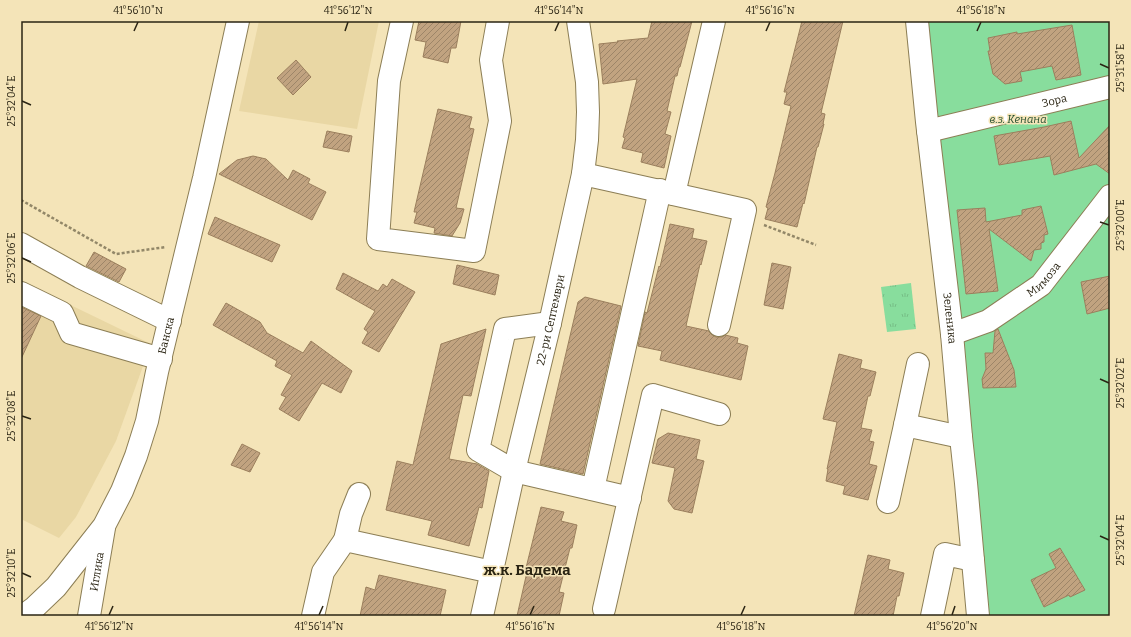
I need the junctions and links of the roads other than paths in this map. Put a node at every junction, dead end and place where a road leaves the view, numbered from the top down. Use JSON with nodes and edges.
{"nodes":[{"id":1,"x":238,"y":21,"type":"edge"},
{"id":2,"x":402,"y":21,"type":"edge"},
{"id":3,"x":498,"y":21,"type":"edge"},
{"id":4,"x":578,"y":21,"type":"edge"},
{"id":5,"x":714,"y":21,"type":"edge"},
{"id":6,"x":917,"y":21,"type":"edge"},
{"id":7,"x":1110,"y":87,"type":"edge"},
{"id":8,"x":928,"y":131,"type":"junction"},
{"id":9,"x":583,"y":174,"type":"junction"},
{"id":10,"x":667,"y":192,"type":"junction"},
{"id":11,"x":1110,"y":196,"type":"edge"},
{"id":12,"x":21,"y":244,"type":"edge"},
{"id":13,"x":21,"y":293,"type":"edge"},
{"id":14,"x":170,"y":321,"type":"junction"},
{"id":15,"x":550,"y":323,"type":"junction"},
{"id":16,"x":719,"y":325,"type":"dead end"},
{"id":17,"x":952,"y":334,"type":"junction"},
{"id":18,"x":918,"y":364,"type":"dead end"},
{"id":19,"x":159,"y":366,"type":"junction"},
{"id":20,"x":719,"y":414,"type":"dead end"},
{"id":21,"x":904,"y":425,"type":"junction"},
{"id":22,"x":961,"y":437,"type":"junction"},
{"id":23,"x":514,"y":471,"type":"junction"},
{"id":24,"x":593,"y":489,"type":"junction"},
{"id":25,"x":359,"y":494,"type":"dead end"},
{"id":26,"x":630,"y":498,"type":"junction"},
{"id":27,"x":888,"y":502,"type":"dead end"},
{"id":28,"x":104,"y":526,"type":"junction"},
{"id":29,"x":345,"y":540,"type":"junction"},
{"id":30,"x":973,"y":560,"type":"junction"},
{"id":31,"x":492,"y":572,"type":"junction"},
{"id":32,"x":604,"y":609,"type":"dead end"},
{"id":33,"x":23,"y":616,"type":"edge"},
{"id":34,"x":89,"y":616,"type":"edge"},
{"id":35,"x":313,"y":616,"type":"edge"},
{"id":36,"x":482,"y":616,"type":"edge"},
{"id":37,"x":932,"y":616,"type":"edge"},
{"id":38,"x":978,"y":616,"type":"edge"}],
"edges":[{"from":1,"to":14,"type":"street","name":"Банска"},
{"from":2,"to":3,"type":"street"},
{"from":4,"to":9,"type":"street","name":"22-ри Септември"},
{"from":5,"to":10,"type":"street"},
{"from":6,"to":8,"type":"street","name":"Зеленика"},
{"from":7,"to":8,"type":"street","name":"Зора"},
{"from":8,"to":17,"type":"street","name":"Зеленика"},
{"from":9,"to":10,"type":"street"},
{"from":9,"to":15,"type":"street","name":"22-ри Септември"},
{"from":10,"to":16,"type":"street"},
{"from":10,"to":24,"type":"street"},
{"from":11,"to":17,"type":"street","name":"Мимоза"},
{"from":12,"to":14,"type":"street"},
{"from":13,"to":19,"type":"street"},
{"from":14,"to":19,"type":"street","name":"Банска"},
{"from":15,"to":23,"type":"street","name":"22-ри Септември"},
{"from":15,"to":23,"type":"street"},
{"from":17,"to":22,"type":"street","name":"Зеленика"},
{"from":18,"to":21,"type":"street"},
{"from":19,"to":28,"type":"street","name":"Банска"},
{"from":20,"to":26,"type":"street"},
{"from":21,"to":22,"type":"street"},
{"from":21,"to":27,"type":"street"},
{"from":22,"to":30,"type":"street","name":"Зеленика"},
{"from":23,"to":24,"type":"street"},
{"from":23,"to":31,"type":"street","name":"22-ри Септември"},
{"from":24,"to":26,"type":"street"},
{"from":25,"to":29,"type":"street"},
{"from":26,"to":32,"type":"street"},
{"from":28,"to":33,"type":"street","name":"Банска"},
{"from":28,"to":34,"type":"street","name":"Иглика"},
{"from":29,"to":31,"type":"street"},
{"from":29,"to":35,"type":"street"},
{"from":30,"to":37,"type":"street"},
{"from":30,"to":38,"type":"street","name":"Зеленика"},
{"from":31,"to":36,"type":"street","name":"22-ри Септември"}]}
